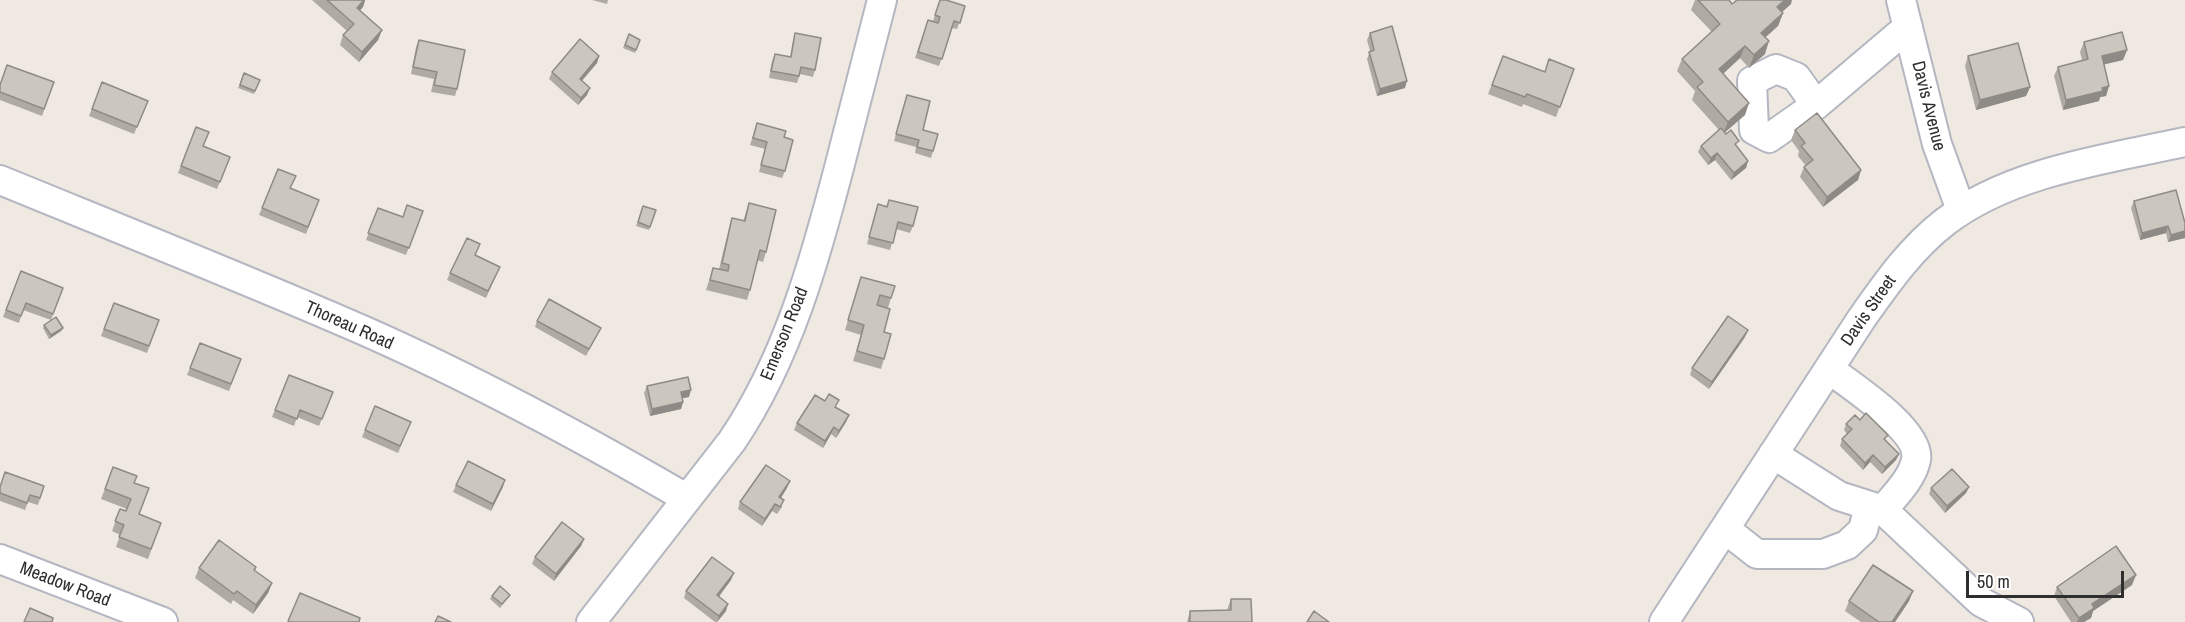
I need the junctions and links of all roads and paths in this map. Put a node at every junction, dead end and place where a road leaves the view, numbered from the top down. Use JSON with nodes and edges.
{"nodes":[{"id":1,"x":882,"y":0,"type":"edge"},
{"id":2,"x":1901,"y":0,"type":"edge"},
{"id":3,"x":1908,"y":27,"type":"junction"},
{"id":4,"x":1816,"y":105,"type":"dead end"},
{"id":5,"x":2185,"y":142,"type":"edge"},
{"id":6,"x":0,"y":180,"type":"edge"},
{"id":7,"x":1961,"y":210,"type":"junction"},
{"id":8,"x":1828,"y":369,"type":"junction"},
{"id":9,"x":1773,"y":454,"type":"junction"},
{"id":10,"x":686,"y":498,"type":"junction"},
{"id":11,"x":1876,"y":508,"type":"junction"},
{"id":12,"x":1725,"y":529,"type":"junction"},
{"id":13,"x":4,"y":568,"type":"edge"},
{"id":14,"x":163,"y":622,"type":"edge"},
{"id":15,"x":591,"y":622,"type":"edge"},
{"id":16,"x":1664,"y":622,"type":"edge"},
{"id":17,"x":2019,"y":622,"type":"edge"}],
"edges":[{"from":1,"to":10,"type":"street","name":"Emerson Road"},
{"from":2,"to":3,"type":"street","name":"Davis Avenue"},
{"from":3,"to":4,"type":"street"},
{"from":3,"to":7,"type":"street","name":"Davis Avenue"},
{"from":5,"to":7,"type":"street","name":"Davis Street"},
{"from":6,"to":10,"type":"street","name":"Thoreau Road"},
{"from":7,"to":8,"type":"street","name":"Davis Street"},
{"from":8,"to":9,"type":"street","name":"Davis Street"},
{"from":8,"to":11,"type":"street"},
{"from":9,"to":11,"type":"street"},
{"from":9,"to":12,"type":"street","name":"Davis Street"},
{"from":10,"to":15,"type":"street","name":"Emerson Road"},
{"from":11,"to":12,"type":"street"},
{"from":11,"to":17,"type":"street"},
{"from":12,"to":16,"type":"street","name":"Davis Street"},
{"from":13,"to":14,"type":"street","name":"Meadow Road"}]}
